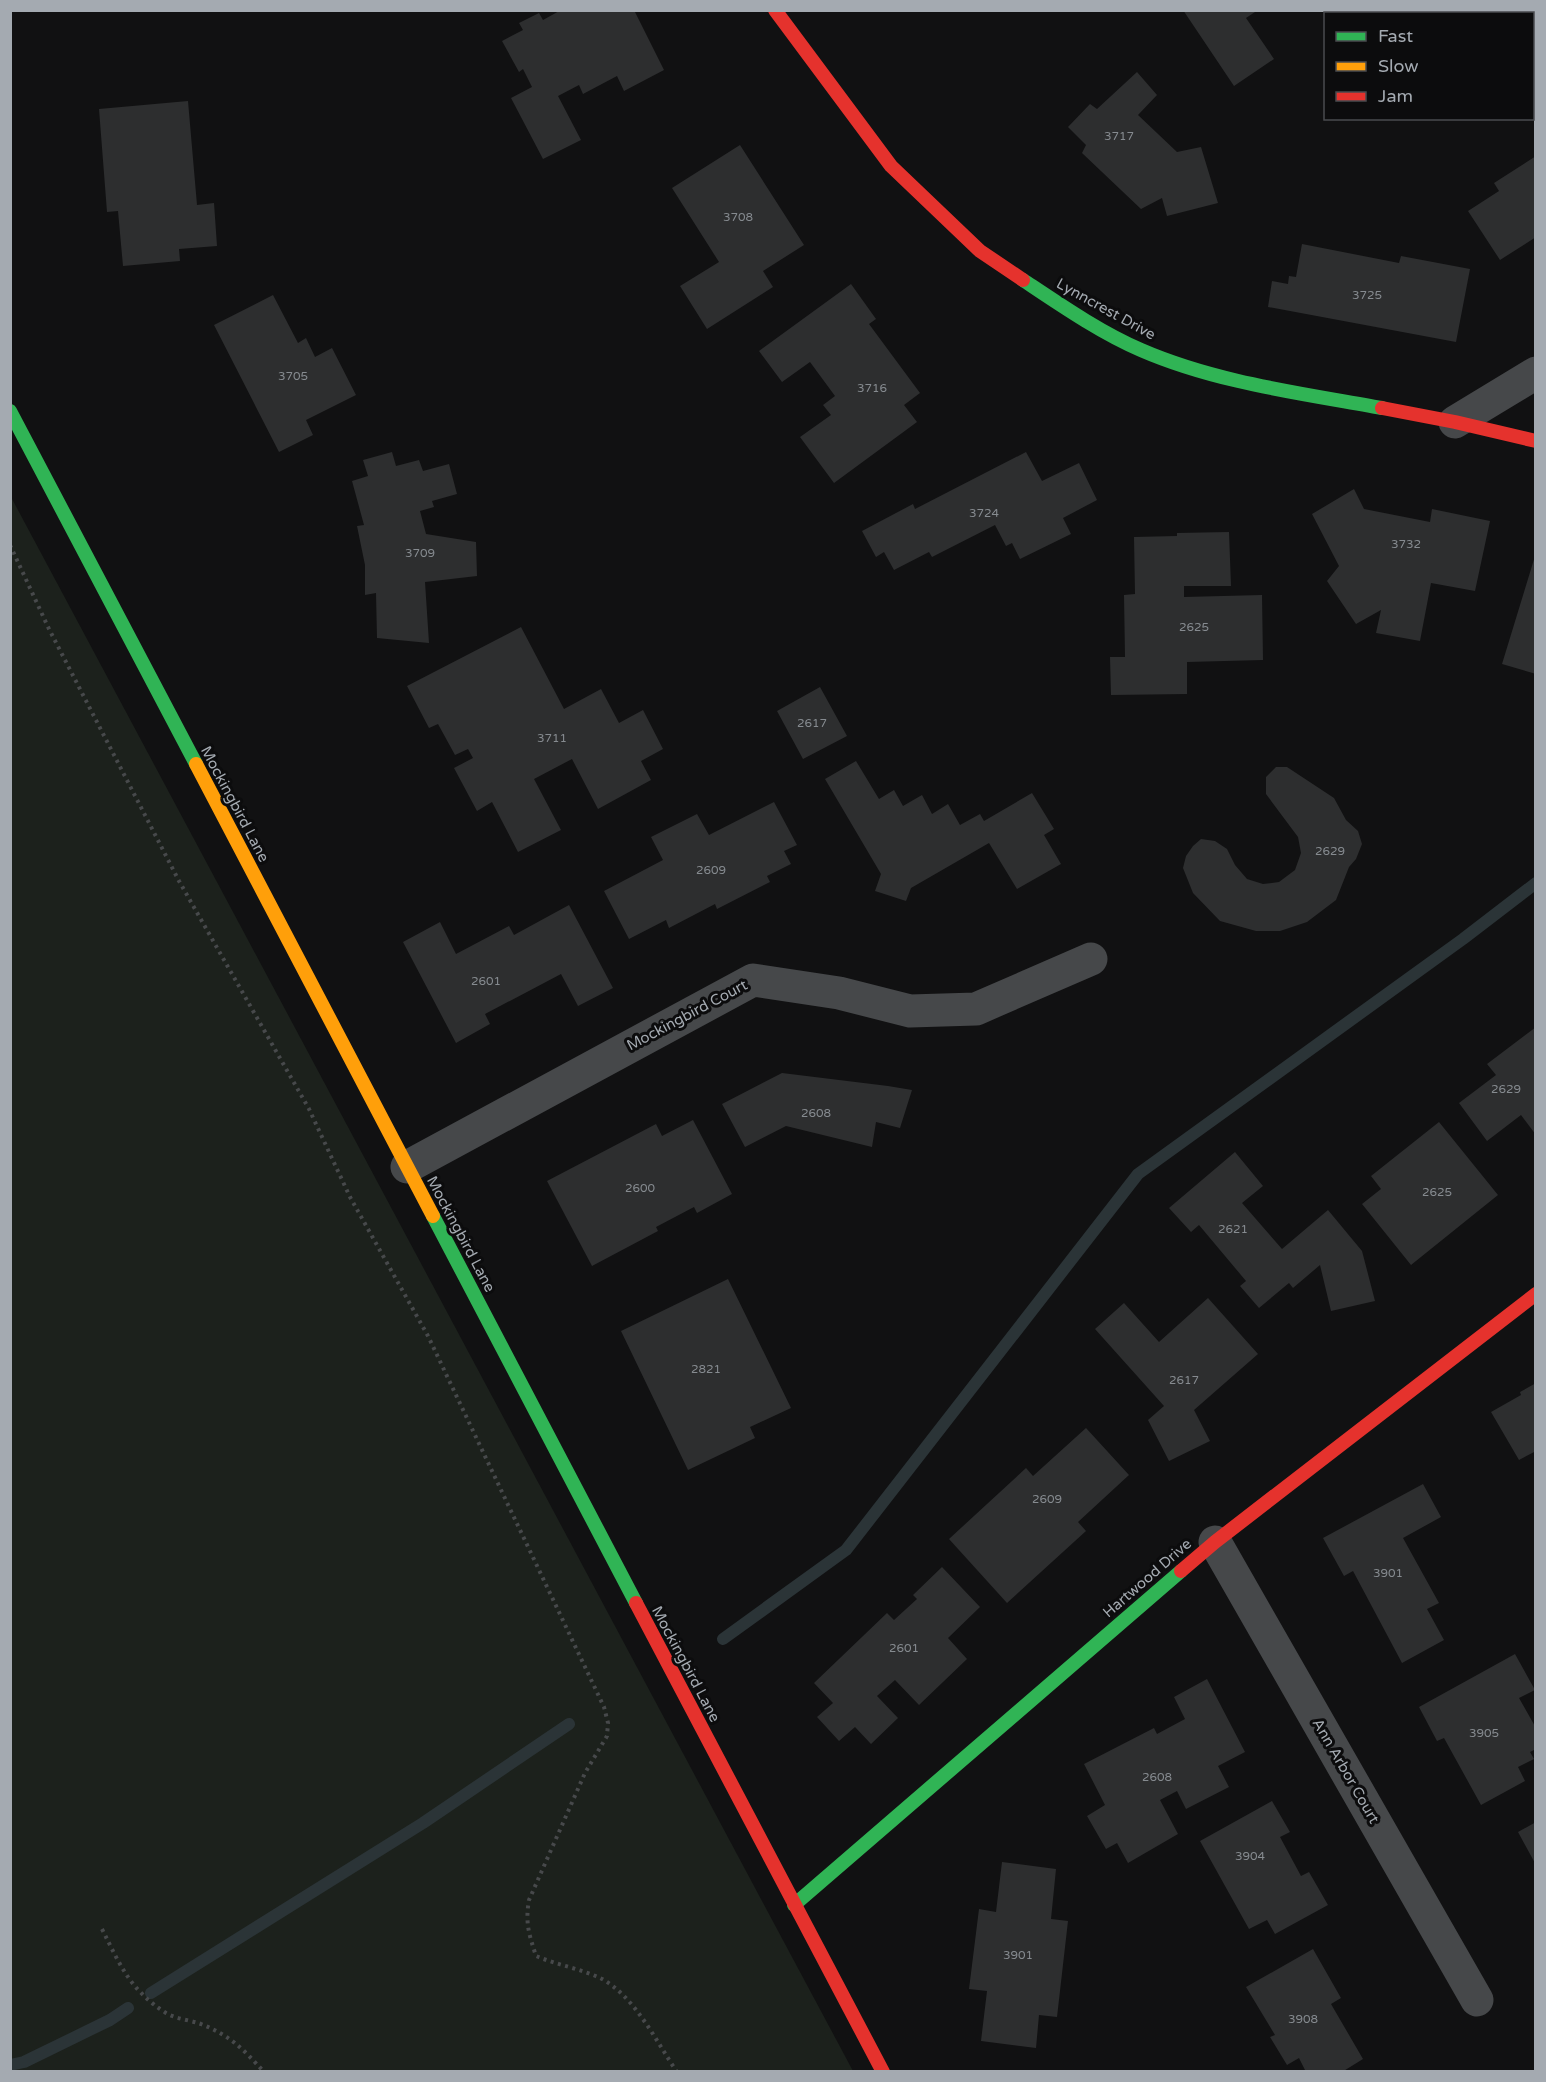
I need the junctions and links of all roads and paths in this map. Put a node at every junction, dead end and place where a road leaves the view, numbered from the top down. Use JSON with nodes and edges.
{"nodes":[{"id":1,"x":775,"y":10,"type":"edge"},
{"id":2,"x":1536,"y":374,"type":"edge"},
{"id":3,"x":10,"y":411,"type":"edge"},
{"id":4,"x":1455,"y":422,"type":"junction"},
{"id":5,"x":1536,"y":441,"type":"edge"},
{"id":6,"x":10,"y":546,"type":"edge"},
{"id":7,"x":1091,"y":959,"type":"dead end"},
{"id":8,"x":407,"y":1167,"type":"junction"},
{"id":9,"x":1536,"y":1294,"type":"edge"},
{"id":10,"x":1215,"y":1542,"type":"junction"},
{"id":11,"x":794,"y":1905,"type":"junction"},
{"id":12,"x":102,"y":1929,"type":"dead end"},
{"id":13,"x":1477,"y":2000,"type":"dead end"},
{"id":14,"x":264,"y":2072,"type":"edge"},
{"id":15,"x":677,"y":2072,"type":"edge"},
{"id":16,"x":883,"y":2072,"type":"edge"}],
"edges":[{"from":1,"to":4,"type":"street","name":"Lynncrest Drive"},
{"from":2,"to":4,"type":"street"},
{"from":3,"to":8,"type":"street","name":"Mockingbird Lane"},
{"from":4,"to":5,"type":"street","name":"Lynncrest Drive"},
{"from":6,"to":15,"type":"path"},
{"from":7,"to":8,"type":"street","name":"Mockingbird Court"},
{"from":8,"to":11,"type":"street","name":"Mockingbird Lane"},
{"from":9,"to":10,"type":"street","name":"Hartwood Drive"},
{"from":10,"to":11,"type":"street","name":"Hartwood Drive"},
{"from":10,"to":13,"type":"street","name":"Ann Arbor Court"},
{"from":11,"to":16,"type":"street","name":"Mockingbird Lane"},
{"from":12,"to":14,"type":"path"}]}
